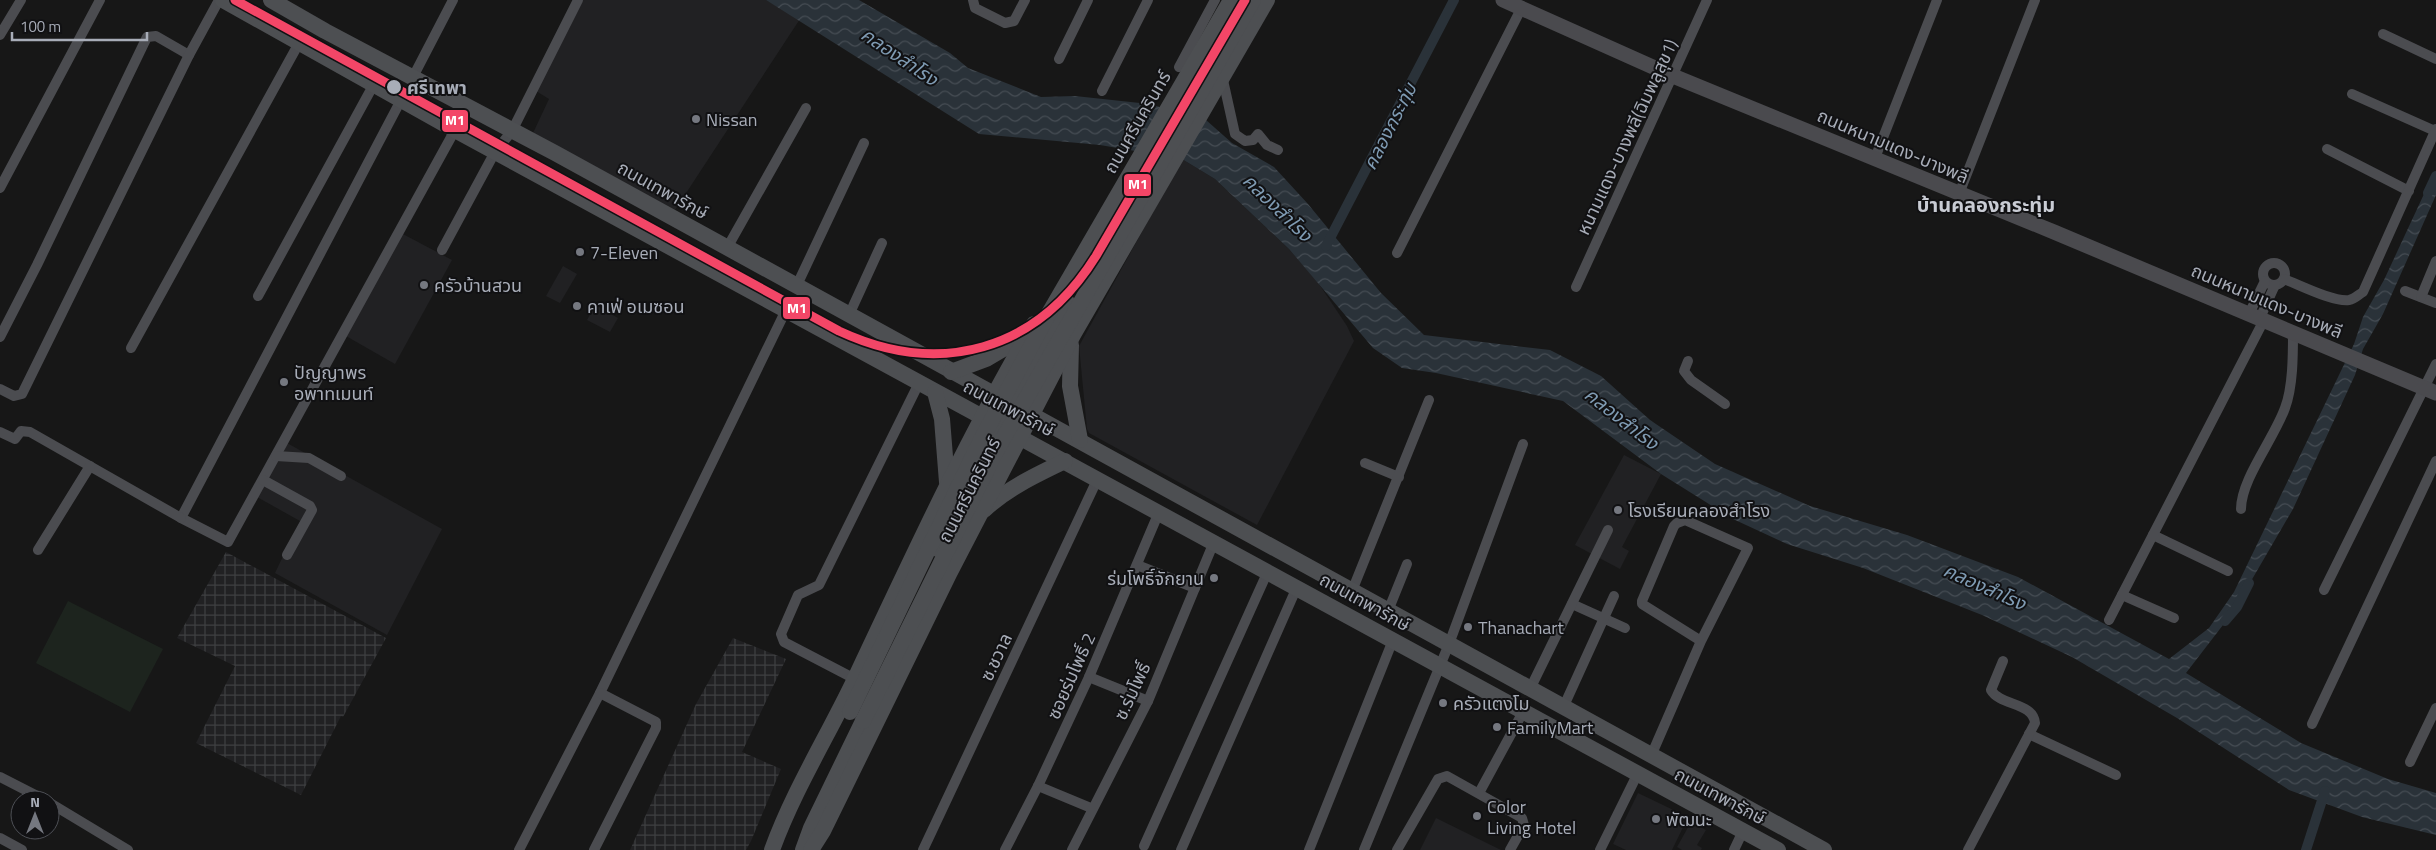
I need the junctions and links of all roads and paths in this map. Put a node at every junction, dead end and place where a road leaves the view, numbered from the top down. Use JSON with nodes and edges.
{"nodes":[{"id":1,"x":21,"y":0,"type":"edge"},
{"id":2,"x":100,"y":0,"type":"edge"},
{"id":3,"x":221,"y":0,"type":"edge"},
{"id":4,"x":271,"y":0,"type":"edge"},
{"id":5,"x":453,"y":0,"type":"edge"},
{"id":6,"x":578,"y":0,"type":"edge"},
{"id":7,"x":973,"y":0,"type":"edge"},
{"id":8,"x":1026,"y":0,"type":"edge"},
{"id":9,"x":1088,"y":0,"type":"edge"},
{"id":10,"x":1148,"y":0,"type":"edge"},
{"id":11,"x":1215,"y":0,"type":"edge"},
{"id":12,"x":1222,"y":0,"type":"edge"},
{"id":13,"x":1231,"y":0,"type":"edge"},
{"id":14,"x":1253,"y":0,"type":"edge"},
{"id":15,"x":1267,"y":0,"type":"edge"},
{"id":16,"x":1274,"y":0,"type":"edge"},
{"id":17,"x":1503,"y":0,"type":"edge"},
{"id":18,"x":1707,"y":0,"type":"edge"},
{"id":19,"x":1937,"y":0,"type":"edge"},
{"id":20,"x":2035,"y":0,"type":"edge"},
{"id":21,"x":1521,"y":9,"type":"junction"},
{"id":22,"x":2383,"y":34,"type":"dead end"},
{"id":23,"x":0,"y":35,"type":"edge"},
{"id":24,"x":300,"y":43,"type":"junction"},
{"id":25,"x":189,"y":55,"type":"junction"},
{"id":26,"x":2436,"y":59,"type":"edge"},
{"id":27,"x":1059,"y":60,"type":"dead end"},
{"id":28,"x":1179,"y":67,"type":"dead end"},
{"id":29,"x":1673,"y":76,"type":"junction"},
{"id":30,"x":413,"y":77,"type":"junction"},
{"id":31,"x":374,"y":84,"type":"junction"},
{"id":32,"x":1102,"y":91,"type":"dead end"},
{"id":33,"x":2352,"y":94,"type":"dead end"},
{"id":34,"x":401,"y":100,"type":"junction"},
{"id":35,"x":806,"y":108,"type":"dead end"},
{"id":36,"x":455,"y":130,"type":"junction"},
{"id":37,"x":2436,"y":130,"type":"edge"},
{"id":38,"x":512,"y":131,"type":"junction"},
{"id":39,"x":864,"y":143,"type":"dead end"},
{"id":40,"x":2326,"y":149,"type":"dead end"},
{"id":41,"x":1278,"y":150,"type":"dead end"},
{"id":42,"x":495,"y":152,"type":"junction"},
{"id":43,"x":1875,"y":158,"type":"junction"},
{"id":44,"x":0,"y":188,"type":"edge"},
{"id":45,"x":2409,"y":191,"type":"junction"},
{"id":46,"x":1959,"y":194,"type":"junction"},
{"id":47,"x":882,"y":243,"type":"dead end"},
{"id":48,"x":727,"y":248,"type":"junction"},
{"id":49,"x":442,"y":250,"type":"dead end"},
{"id":50,"x":1397,"y":253,"type":"dead end"},
{"id":51,"x":2435,"y":264,"type":"edge"},
{"id":52,"x":1062,"y":278,"type":"junction"},
{"id":53,"x":797,"y":286,"type":"junction"},
{"id":54,"x":1576,"y":287,"type":"dead end"},
{"id":55,"x":2405,"y":291,"type":"dead end"},
{"id":56,"x":258,"y":296,"type":"dead end"},
{"id":57,"x":1094,"y":296,"type":"junction"},
{"id":58,"x":2421,"y":297,"type":"junction"},
{"id":59,"x":1067,"y":302,"type":"junction"},
{"id":60,"x":2436,"y":303,"type":"edge"},
{"id":61,"x":786,"y":310,"type":"junction"},
{"id":62,"x":850,"y":314,"type":"junction"},
{"id":63,"x":2258,"y":317,"type":"junction"},
{"id":64,"x":1030,"y":332,"type":"junction"},
{"id":65,"x":2294,"y":332,"type":"junction"},
{"id":66,"x":1072,"y":335,"type":"junction"},
{"id":67,"x":0,"y":337,"type":"edge"},
{"id":68,"x":131,"y":348,"type":"dead end"},
{"id":69,"x":1688,"y":361,"type":"dead end"},
{"id":70,"x":2436,"y":364,"type":"edge"},
{"id":71,"x":951,"y":372,"type":"junction"},
{"id":72,"x":919,"y":383,"type":"junction"},
{"id":73,"x":0,"y":389,"type":"edge"},
{"id":74,"x":2430,"y":390,"type":"edge"},
{"id":75,"x":935,"y":392,"type":"junction"},
{"id":76,"x":995,"y":394,"type":"junction"},
{"id":77,"x":1429,"y":400,"type":"dead end"},
{"id":78,"x":1012,"y":403,"type":"junction"},
{"id":79,"x":1725,"y":404,"type":"dead end"},
{"id":80,"x":1031,"y":414,"type":"junction"},
{"id":81,"x":982,"y":417,"type":"junction"},
{"id":82,"x":1000,"y":426,"type":"junction"},
{"id":83,"x":0,"y":432,"type":"edge"},
{"id":84,"x":1020,"y":436,"type":"junction"},
{"id":85,"x":1080,"y":440,"type":"junction"},
{"id":86,"x":1524,"y":444,"type":"dead end"},
{"id":87,"x":276,"y":456,"type":"junction"},
{"id":88,"x":1065,"y":461,"type":"junction"},
{"id":89,"x":2436,"y":461,"type":"edge"},
{"id":90,"x":1366,"y":463,"type":"dead end"},
{"id":91,"x":90,"y":466,"type":"junction"},
{"id":92,"x":340,"y":476,"type":"dead end"},
{"id":93,"x":1098,"y":478,"type":"junction"},
{"id":94,"x":1399,"y":478,"type":"junction"},
{"id":95,"x":263,"y":480,"type":"junction"},
{"id":96,"x":947,"y":484,"type":"junction"},
{"id":97,"x":2241,"y":509,"type":"dead end"},
{"id":98,"x":1158,"y":512,"type":"junction"},
{"id":99,"x":979,"y":515,"type":"junction"},
{"id":100,"x":181,"y":518,"type":"junction"},
{"id":101,"x":1608,"y":530,"type":"dead end"},
{"id":102,"x":2153,"y":535,"type":"junction"},
{"id":103,"x":1214,"y":542,"type":"junction"},
{"id":104,"x":938,"y":549,"type":"junction"},
{"id":105,"x":38,"y":550,"type":"dead end"},
{"id":106,"x":288,"y":555,"type":"dead end"},
{"id":107,"x":913,"y":556,"type":"junction"},
{"id":108,"x":1407,"y":564,"type":"dead end"},
{"id":109,"x":1137,"y":565,"type":"junction"},
{"id":110,"x":1268,"y":571,"type":"junction"},
{"id":111,"x":2228,"y":571,"type":"dead end"},
{"id":112,"x":950,"y":572,"type":"junction"},
{"id":113,"x":1297,"y":587,"type":"junction"},
{"id":114,"x":1195,"y":588,"type":"junction"},
{"id":115,"x":2324,"y":590,"type":"dead end"},
{"id":116,"x":1352,"y":591,"type":"junction"},
{"id":117,"x":2122,"y":595,"type":"junction"},
{"id":118,"x":1614,"y":596,"type":"dead end"},
{"id":119,"x":1572,"y":604,"type":"junction"},
{"id":120,"x":1388,"y":611,"type":"junction"},
{"id":121,"x":1604,"y":618,"type":"junction"},
{"id":122,"x":2174,"y":618,"type":"dead end"},
{"id":123,"x":2109,"y":620,"type":"dead end"},
{"id":124,"x":1625,"y":628,"type":"dead end"},
{"id":125,"x":1393,"y":640,"type":"junction"},
{"id":126,"x":1701,"y":641,"type":"junction"},
{"id":127,"x":1449,"y":644,"type":"junction"},
{"id":128,"x":2003,"y":661,"type":"dead end"},
{"id":129,"x":1440,"y":666,"type":"junction"},
{"id":130,"x":1089,"y":677,"type":"junction"},
{"id":131,"x":855,"y":679,"type":"junction"},
{"id":132,"x":1530,"y":690,"type":"junction"},
{"id":133,"x":600,"y":693,"type":"junction"},
{"id":134,"x":1148,"y":701,"type":"junction"},
{"id":135,"x":1563,"y":708,"type":"junction"},
{"id":136,"x":1523,"y":712,"type":"junction"},
{"id":137,"x":2435,"y":714,"type":"edge"},
{"id":138,"x":857,"y":716,"type":"junction"},
{"id":139,"x":2312,"y":724,"type":"dead end"},
{"id":140,"x":2029,"y":734,"type":"junction"},
{"id":141,"x":1651,"y":756,"type":"junction"},
{"id":142,"x":2410,"y":762,"type":"dead end"},
{"id":143,"x":1637,"y":774,"type":"junction"},
{"id":144,"x":2116,"y":775,"type":"dead end"},
{"id":145,"x":0,"y":777,"type":"edge"},
{"id":146,"x":1038,"y":786,"type":"junction"},
{"id":147,"x":25,"y":790,"type":"edge"},
{"id":148,"x":1479,"y":793,"type":"junction"},
{"id":149,"x":1091,"y":808,"type":"junction"},
{"id":150,"x":60,"y":809,"type":"edge"},
{"id":151,"x":1743,"y":832,"type":"junction"},
{"id":152,"x":0,"y":838,"type":"edge"},
{"id":153,"x":1144,"y":846,"type":"dead end"},
{"id":154,"x":22,"y":850,"type":"edge"},
{"id":155,"x":128,"y":850,"type":"edge"},
{"id":156,"x":519,"y":850,"type":"edge"},
{"id":157,"x":594,"y":850,"type":"edge"},
{"id":158,"x":774,"y":850,"type":"edge"},
{"id":159,"x":803,"y":850,"type":"edge"},
{"id":160,"x":811,"y":850,"type":"edge"},
{"id":161,"x":923,"y":850,"type":"edge"},
{"id":162,"x":1005,"y":850,"type":"edge"},
{"id":163,"x":1072,"y":850,"type":"edge"},
{"id":164,"x":1181,"y":850,"type":"edge"},
{"id":165,"x":1309,"y":850,"type":"edge"},
{"id":166,"x":1364,"y":850,"type":"edge"},
{"id":167,"x":1397,"y":850,"type":"edge"},
{"id":168,"x":1510,"y":850,"type":"edge"},
{"id":169,"x":1600,"y":850,"type":"edge"},
{"id":170,"x":1734,"y":850,"type":"edge"},
{"id":171,"x":1778,"y":850,"type":"edge"},
{"id":172,"x":1824,"y":850,"type":"edge"},
{"id":173,"x":1968,"y":850,"type":"edge"}],
"edges":[{"from":1,"to":23,"type":"street"},
{"from":2,"to":44,"type":"street"},
{"from":3,"to":24,"type":"main road","name":"ถนนเทพารักษ์"},
{"from":3,"to":25,"type":"street"},
{"from":4,"to":30,"type":"main road","name":"ถนนเทพารักษ์"},
{"from":5,"to":30,"type":"street"},
{"from":6,"to":38,"type":"street"},
{"from":7,"to":8,"type":"street"},
{"from":9,"to":27,"type":"street"},
{"from":10,"to":32,"type":"street"},
{"from":11,"to":28,"type":"street"},
{"from":12,"to":52,"type":"main road","name":"ถนนศรีนครินทร์"},
{"from":13,"to":138,"type":"main road","name":"ถนนศรีนครินทร์","bridge":true},
{"from":14,"to":138,"type":"main road","name":"ถนนศรีนครินทร์","bridge":true},
{"from":15,"to":57,"type":"main road","name":"ถนนศรีนครินทร์"},
{"from":16,"to":41,"type":"street"},
{"from":17,"to":21,"type":"main road","name":"ถนนหนามแดง-บางพลี"},
{"from":18,"to":29,"type":"street","name":"หนามแดง-บางพลี(ฉิมพลูสุข1)"},
{"from":19,"to":43,"type":"street"},
{"from":20,"to":46,"type":"street"},
{"from":21,"to":29,"type":"main road","name":"ถนนหนามแดง-บางพลี"},
{"from":21,"to":50,"type":"street"},
{"from":22,"to":26,"type":"street"},
{"from":24,"to":31,"type":"main road","name":"ถนนเทพารักษ์"},
{"from":24,"to":68,"type":"street"},
{"from":25,"to":67,"type":"street"},
{"from":25,"to":73,"type":"street"},
{"from":29,"to":43,"type":"main road","name":"ถนนหนามแดง-บางพลี"},
{"from":29,"to":54,"type":"street","name":"หนามแดง-บางพลี(ฉิมพลูสุข1)"},
{"from":30,"to":38,"type":"main road","name":"ถนนเทพารักษ์"},
{"from":31,"to":34,"type":"main road","name":"ถนนเทพารักษ์"},
{"from":31,"to":56,"type":"street"},
{"from":33,"to":37,"type":"street"},
{"from":34,"to":36,"type":"main road","name":"ถนนเทพารักษ์"},
{"from":34,"to":100,"type":"street"},
{"from":35,"to":48,"type":"street"},
{"from":36,"to":42,"type":"main road","name":"ถนนเทพารักษ์"},
{"from":36,"to":87,"type":"street"},
{"from":37,"to":45,"type":"street"},
{"from":38,"to":42,"type":"street"},
{"from":38,"to":48,"type":"main road","name":"ถนนเทพารักษ์"},
{"from":39,"to":53,"type":"street"},
{"from":40,"to":45,"type":"street"},
{"from":42,"to":49,"type":"street"},
{"from":42,"to":61,"type":"main road","name":"ถนนเทพารักษ์"},
{"from":43,"to":46,"type":"main road","name":"ถนนหนามแดง-บางพลี"},
{"from":45,"to":63,"type":"street"},
{"from":46,"to":63,"type":"main road","name":"ถนนหนามแดง-บางพลี"},
{"from":47,"to":62,"type":"street"},
{"from":48,"to":53,"type":"main road","name":"ถนนเทพารักษ์"},
{"from":51,"to":58,"type":"street"},
{"from":52,"to":59,"type":"main road"},
{"from":52,"to":64,"type":"main road","name":"ถนนศรีนครินทร์"},
{"from":53,"to":62,"type":"main road","name":"ถนนเทพารักษ์"},
{"from":55,"to":58,"type":"street"},
{"from":57,"to":59,"type":"main road"},
{"from":57,"to":66,"type":"main road","name":"ถนนศรีนครินทร์"},
{"from":58,"to":60,"type":"street"},
{"from":59,"to":78,"type":"main road"},
{"from":61,"to":72,"type":"main road","name":"ถนนเทพารักษ์"},
{"from":61,"to":133,"type":"street"},
{"from":62,"to":71,"type":"main road","name":"ถนนเทพารักษ์"},
{"from":63,"to":65,"type":"main road","name":"ถนนหนามแดง-บางพลี"},
{"from":63,"to":102,"type":"street"},
{"from":64,"to":71,"type":"main road"},
{"from":64,"to":76,"type":"main road","name":"ถนนศรีนครินทร์"},
{"from":65,"to":74,"type":"main road","name":"ถนนหนามแดง-บางพลี"},
{"from":65,"to":97,"type":"street"},
{"from":66,"to":80,"type":"main road","name":"ถนนศรีนครินทร์"},
{"from":66,"to":85,"type":"main road"},
{"from":69,"to":79,"type":"street"},
{"from":70,"to":74,"type":"street"},
{"from":71,"to":76,"type":"main road","name":"ถนนเทพารักษ์"},
{"from":72,"to":75,"type":"main road","name":"ถนนเทพารักษ์"},
{"from":72,"to":131,"type":"street"},
{"from":74,"to":115,"type":"street"},
{"from":75,"to":81,"type":"main road","name":"ถนนเทพารักษ์"},
{"from":75,"to":96,"type":"main road"},
{"from":76,"to":78,"type":"main road","name":"ถนนเทพารักษ์"},
{"from":76,"to":81,"type":"main road","name":"ถนนศรีนครินทร์"},
{"from":77,"to":94,"type":"street"},
{"from":78,"to":80,"type":"main road","name":"ถนนเทพารักษ์"},
{"from":78,"to":82,"type":"main road"},
{"from":80,"to":84,"type":"main road","name":"ถนนศรีนครินทร์"},
{"from":80,"to":85,"type":"main road","name":"ถนนเทพารักษ์"},
{"from":81,"to":82,"type":"main road","name":"ถนนเทพารักษ์"},
{"from":81,"to":96,"type":"main road","name":"ถนนศรีนครินทร์"},
{"from":82,"to":84,"type":"main road","name":"ถนนเทพารักษ์"},
{"from":82,"to":104,"type":"main road"},
{"from":83,"to":91,"type":"street"},
{"from":84,"to":88,"type":"main road","name":"ถนนเทพารักษ์"},
{"from":84,"to":99,"type":"main road","name":"ถนนศรีนครินทร์"},
{"from":85,"to":116,"type":"main road","name":"ถนนเทพารักษ์"},
{"from":86,"to":127,"type":"street"},
{"from":87,"to":92,"type":"street"},
{"from":87,"to":95,"type":"street"},
{"from":88,"to":93,"type":"main road","name":"ถนนเทพารักษ์"},
{"from":88,"to":99,"type":"main road"},
{"from":89,"to":139,"type":"street"},
{"from":90,"to":94,"type":"street"},
{"from":91,"to":100,"type":"street"},
{"from":91,"to":105,"type":"street"},
{"from":93,"to":98,"type":"main road","name":"ถนนเทพารักษ์"},
{"from":93,"to":161,"type":"street","name":"ซ.ชวาล"},
{"from":94,"to":116,"type":"street"},
{"from":95,"to":100,"type":"street"},
{"from":95,"to":106,"type":"street"},
{"from":96,"to":107,"type":"main road","name":"ถนนศรีนครินทร์"},
{"from":98,"to":103,"type":"main road","name":"ถนนเทพารักษ์"},
{"from":98,"to":109,"type":"street","name":"ซอยร่มโพธิ์ 2"},
{"from":99,"to":112,"type":"main road","name":"ถนนศรีนครินทร์"},
{"from":101,"to":119,"type":"street"},
{"from":102,"to":111,"type":"street"},
{"from":102,"to":117,"type":"street"},
{"from":103,"to":110,"type":"main road","name":"ถนนเทพารักษ์"},
{"from":103,"to":114,"type":"street","name":"ซ.ร่มโพธิ์"},
{"from":104,"to":107,"type":"main road"},
{"from":104,"to":112,"type":"main road"},
{"from":107,"to":131,"type":"main road","name":"ถนนศรีนครินทร์"},
{"from":108,"to":120,"type":"street"},
{"from":109,"to":114,"type":"street"},
{"from":109,"to":130,"type":"street","name":"ซอยร่มโพธิ์ 2"},
{"from":110,"to":113,"type":"main road","name":"ถนนเทพารักษ์"},
{"from":110,"to":153,"type":"street"},
{"from":112,"to":160,"type":"main road","name":"ถนนศรีนครินทร์"},
{"from":113,"to":125,"type":"main road","name":"ถนนเทพารักษ์"},
{"from":113,"to":164,"type":"street"},
{"from":114,"to":134,"type":"street","name":"ซ.ร่มโพธิ์"},
{"from":116,"to":120,"type":"main road","name":"ถนนเทพารักษ์"},
{"from":117,"to":122,"type":"street"},
{"from":117,"to":123,"type":"street"},
{"from":118,"to":121,"type":"street"},
{"from":119,"to":121,"type":"street"},
{"from":119,"to":132,"type":"street"},
{"from":120,"to":127,"type":"main road","name":"ถนนเทพารักษ์"},
{"from":121,"to":124,"type":"street"},
{"from":121,"to":135,"type":"street"},
{"from":125,"to":129,"type":"main road","name":"ถนนเทพารักษ์"},
{"from":125,"to":165,"type":"street"},
{"from":126,"to":126,"type":"street"},
{"from":126,"to":141,"type":"street"},
{"from":127,"to":129,"type":"street"},
{"from":127,"to":132,"type":"main road","name":"ถนนเทพารักษ์"},
{"from":128,"to":140,"type":"street"},
{"from":129,"to":136,"type":"main road","name":"ถนนเทพารักษ์"},
{"from":129,"to":166,"type":"street"},
{"from":130,"to":134,"type":"street"},
{"from":130,"to":146,"type":"street","name":"ซอยร่มโพธิ์ 2"},
{"from":131,"to":158,"type":"main road","name":"ถนนศรีนครินทร์"},
{"from":132,"to":135,"type":"main road","name":"ถนนเทพารักษ์"},
{"from":133,"to":156,"type":"street"},
{"from":133,"to":157,"type":"street"},
{"from":134,"to":149,"type":"street","name":"ซ.ร่มโพธิ์"},
{"from":135,"to":141,"type":"main road","name":"ถนนเทพารักษ์"},
{"from":136,"to":143,"type":"main road","name":"ถนนเทพารักษ์"},
{"from":136,"to":148,"type":"street"},
{"from":137,"to":142,"type":"street"},
{"from":138,"to":158,"type":"main road","name":"ถนนศรีนครินทร์"},
{"from":138,"to":159,"type":"main road","name":"ถนนศรีนครินทร์"},
{"from":140,"to":144,"type":"street"},
{"from":140,"to":173,"type":"street"},
{"from":141,"to":172,"type":"main road","name":"ถนนเทพารักษ์"},
{"from":143,"to":151,"type":"main road","name":"ถนนเทพารักษ์"},
{"from":143,"to":169,"type":"street"},
{"from":145,"to":147,"type":"street"},
{"from":146,"to":149,"type":"street"},
{"from":146,"to":162,"type":"street","name":"ซอยร่มโพธิ์ 2"},
{"from":148,"to":167,"type":"street"},
{"from":148,"to":168,"type":"street"},
{"from":149,"to":163,"type":"street","name":"ซ.ร่มโพธิ์"},
{"from":150,"to":155,"type":"street"},
{"from":151,"to":170,"type":"street"},
{"from":151,"to":171,"type":"main road","name":"ถนนเทพารักษ์"},
{"from":152,"to":154,"type":"street"}]}
